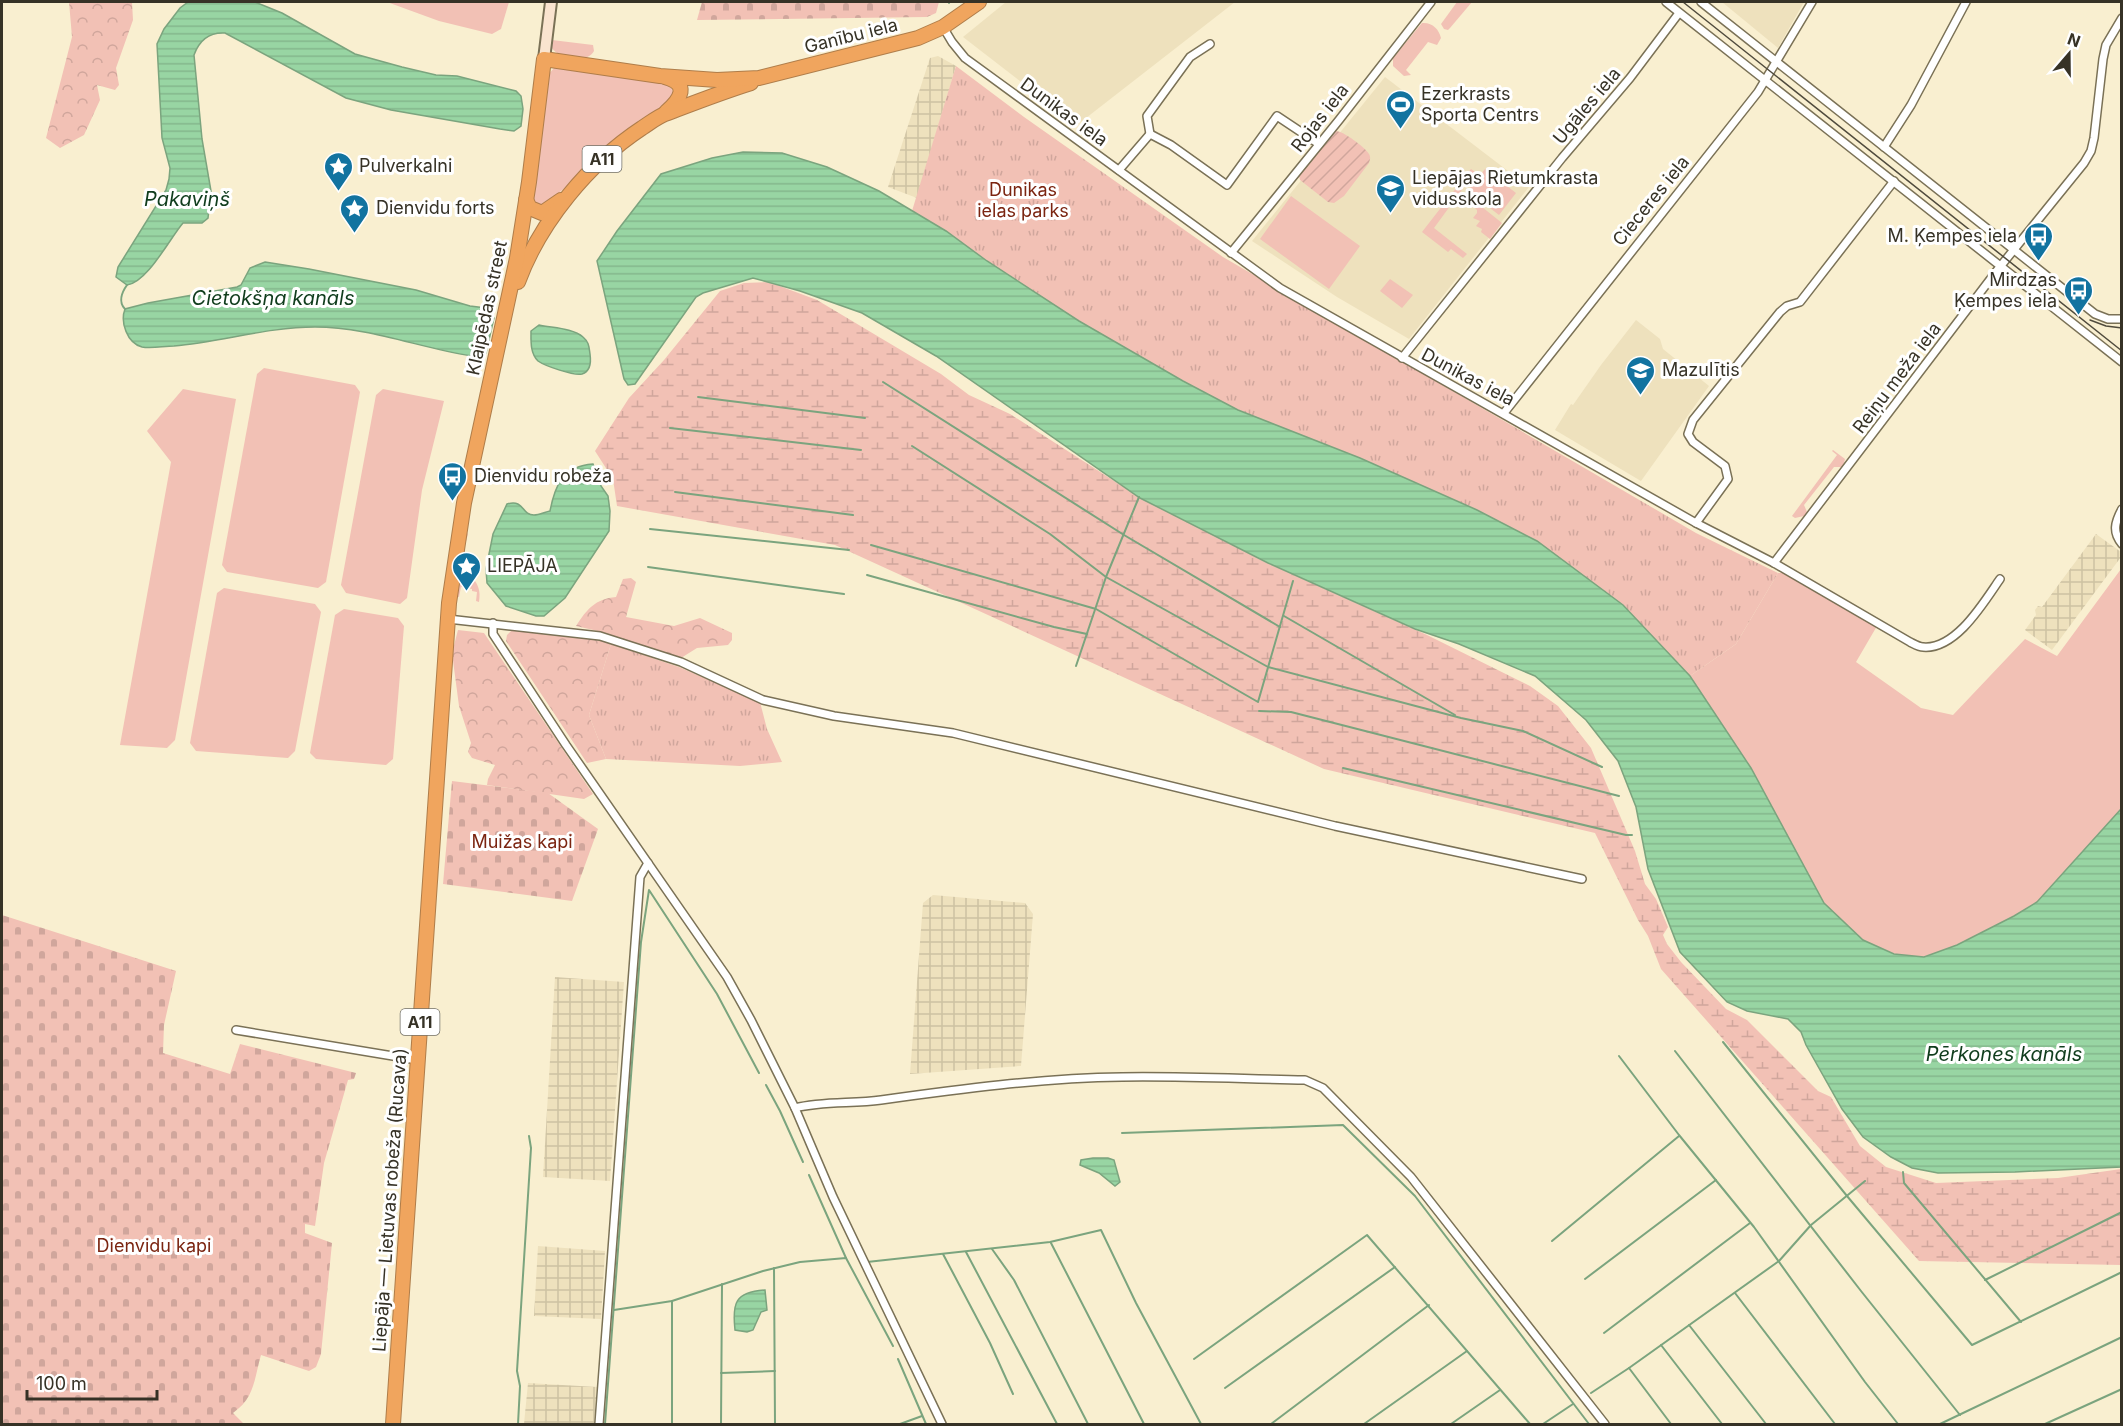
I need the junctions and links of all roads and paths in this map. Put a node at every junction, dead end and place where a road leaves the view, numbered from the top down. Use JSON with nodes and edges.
{"nodes":[{"id":1,"x":551,"y":2,"type":"edge"},
{"id":2,"x":979,"y":2,"type":"edge"},
{"id":3,"x":1431,"y":2,"type":"edge"},
{"id":4,"x":1666,"y":2,"type":"edge"},
{"id":5,"x":1701,"y":2,"type":"edge"},
{"id":6,"x":1812,"y":2,"type":"edge"},
{"id":7,"x":1966,"y":2,"type":"edge"},
{"id":8,"x":1679,"y":13,"type":"junction"},
{"id":9,"x":2121,"y":18,"type":"edge"},
{"id":10,"x":942,"y":27,"type":"junction"},
{"id":11,"x":1210,"y":44,"type":"dead end"},
{"id":12,"x":544,"y":59,"type":"junction"},
{"id":13,"x":1776,"y":61,"type":"junction"},
{"id":14,"x":660,"y":76,"type":"junction"},
{"id":15,"x":759,"y":78,"type":"junction"},
{"id":16,"x":1766,"y":79,"type":"junction"},
{"id":17,"x":665,"y":114,"type":"junction"},
{"id":18,"x":1150,"y":134,"type":"junction"},
{"id":19,"x":1319,"y":144,"type":"junction"},
{"id":20,"x":1884,"y":147,"type":"junction"},
{"id":21,"x":1119,"y":170,"type":"junction"},
{"id":22,"x":1894,"y":181,"type":"junction"},
{"id":23,"x":574,"y":188,"type":"junction"},
{"id":24,"x":526,"y":200,"type":"junction"},
{"id":25,"x":2014,"y":249,"type":"junction"},
{"id":26,"x":1231,"y":253,"type":"junction"},
{"id":27,"x":2001,"y":266,"type":"junction"},
{"id":28,"x":507,"y":309,"type":"junction"},
{"id":29,"x":2121,"y":319,"type":"edge"},
{"id":30,"x":1402,"y":358,"type":"junction"},
{"id":31,"x":2121,"y":362,"type":"edge"},
{"id":32,"x":1504,"y":412,"type":"junction"},
{"id":33,"x":2121,"y":509,"type":"edge"},
{"id":34,"x":1696,"y":523,"type":"junction"},
{"id":35,"x":2121,"y":544,"type":"edge"},
{"id":36,"x":1774,"y":563,"type":"junction"},
{"id":37,"x":2001,"y":579,"type":"dead end"},
{"id":38,"x":448,"y":619,"type":"junction"},
{"id":39,"x":493,"y":623,"type":"junction"},
{"id":40,"x":648,"y":863,"type":"junction"},
{"id":41,"x":1582,"y":879,"type":"dead end"},
{"id":42,"x":236,"y":1030,"type":"dead end"},
{"id":43,"x":417,"y":1060,"type":"junction"},
{"id":44,"x":795,"y":1108,"type":"junction"},
{"id":45,"x":393,"y":1425,"type":"edge"},
{"id":46,"x":599,"y":1425,"type":"edge"},
{"id":47,"x":942,"y":1425,"type":"edge"},
{"id":48,"x":1605,"y":1425,"type":"edge"}],
"edges":[{"from":1,"to":12,"type":"main road","name":"Klaipēdas street"},
{"from":2,"to":10,"type":"highway","name":"Ganību iela","number":"A11"},
{"from":3,"to":19,"type":"street","name":"Rojas iela"},
{"from":4,"to":8,"type":"street"},
{"from":5,"to":13,"type":"street"},
{"from":6,"to":13,"type":"street","name":"Cieceres iela"},
{"from":7,"to":20,"type":"street"},
{"from":8,"to":16,"type":"street"},
{"from":8,"to":30,"type":"street","name":"Ugāles iela"},
{"from":9,"to":25,"type":"street","name":"Reiņu meža iela"},
{"from":10,"to":15,"type":"highway","name":"Ganību iela","number":"A11"},
{"from":10,"to":21,"type":"street","name":"Dunikas iela"},
{"from":11,"to":18,"type":"street"},
{"from":12,"to":14,"type":"highway","name":"Ganību iela","number":"A11"},
{"from":12,"to":24,"type":"highway","name":"Klaipēdas street","number":"A11"},
{"from":13,"to":16,"type":"street","name":"Cieceres iela"},
{"from":13,"to":20,"type":"street"},
{"from":14,"to":15,"type":"highway","name":"Ganību iela","number":"A11"},
{"from":14,"to":17,"type":"highway"},
{"from":15,"to":17,"type":"highway","name":"Ganību iela","number":"A11"},
{"from":16,"to":22,"type":"street"},
{"from":16,"to":32,"type":"street","name":"Cieceres iela"},
{"from":17,"to":23,"type":"highway","name":"Ganību iela","number":"A11"},
{"from":18,"to":19,"type":"street"},
{"from":18,"to":21,"type":"street"},
{"from":19,"to":26,"type":"street","name":"Rojas iela"},
{"from":20,"to":25,"type":"street"},
{"from":21,"to":26,"type":"street","name":"Dunikas iela"},
{"from":22,"to":27,"type":"street"},
{"from":22,"to":34,"type":"street"},
{"from":23,"to":24,"type":"highway"},
{"from":23,"to":28,"type":"highway","name":"Ganību iela","number":"A11"},
{"from":24,"to":28,"type":"highway","name":"Klaipēdas street","number":"A11"},
{"from":25,"to":27,"type":"street","name":"Reiņu meža iela"},
{"from":25,"to":29,"type":"street"},
{"from":26,"to":30,"type":"street","name":"Dunikas iela"},
{"from":27,"to":31,"type":"street"},
{"from":27,"to":36,"type":"street","name":"Reiņu meža iela"},
{"from":28,"to":38,"type":"highway","name":"Klaipēdas street","number":"A11"},
{"from":30,"to":32,"type":"street","name":"Dunikas iela"},
{"from":32,"to":34,"type":"street","name":"Dunikas iela"},
{"from":33,"to":35,"type":"street"},
{"from":34,"to":36,"type":"street","name":"Dunikas iela"},
{"from":36,"to":37,"type":"street","name":"Dunikas iela"},
{"from":38,"to":39,"type":"street"},
{"from":38,"to":43,"type":"highway","name":"Liepāja — Lietuvas robeža (Rucava)","number":"A11"},
{"from":39,"to":40,"type":"street"},
{"from":39,"to":41,"type":"street"},
{"from":40,"to":44,"type":"street"},
{"from":40,"to":46,"type":"street"},
{"from":42,"to":43,"type":"street"},
{"from":43,"to":45,"type":"highway","name":"Liepāja — Lietuvas robeža (Rucava)","number":"A11"},
{"from":44,"to":47,"type":"street"},
{"from":44,"to":48,"type":"street"}]}
